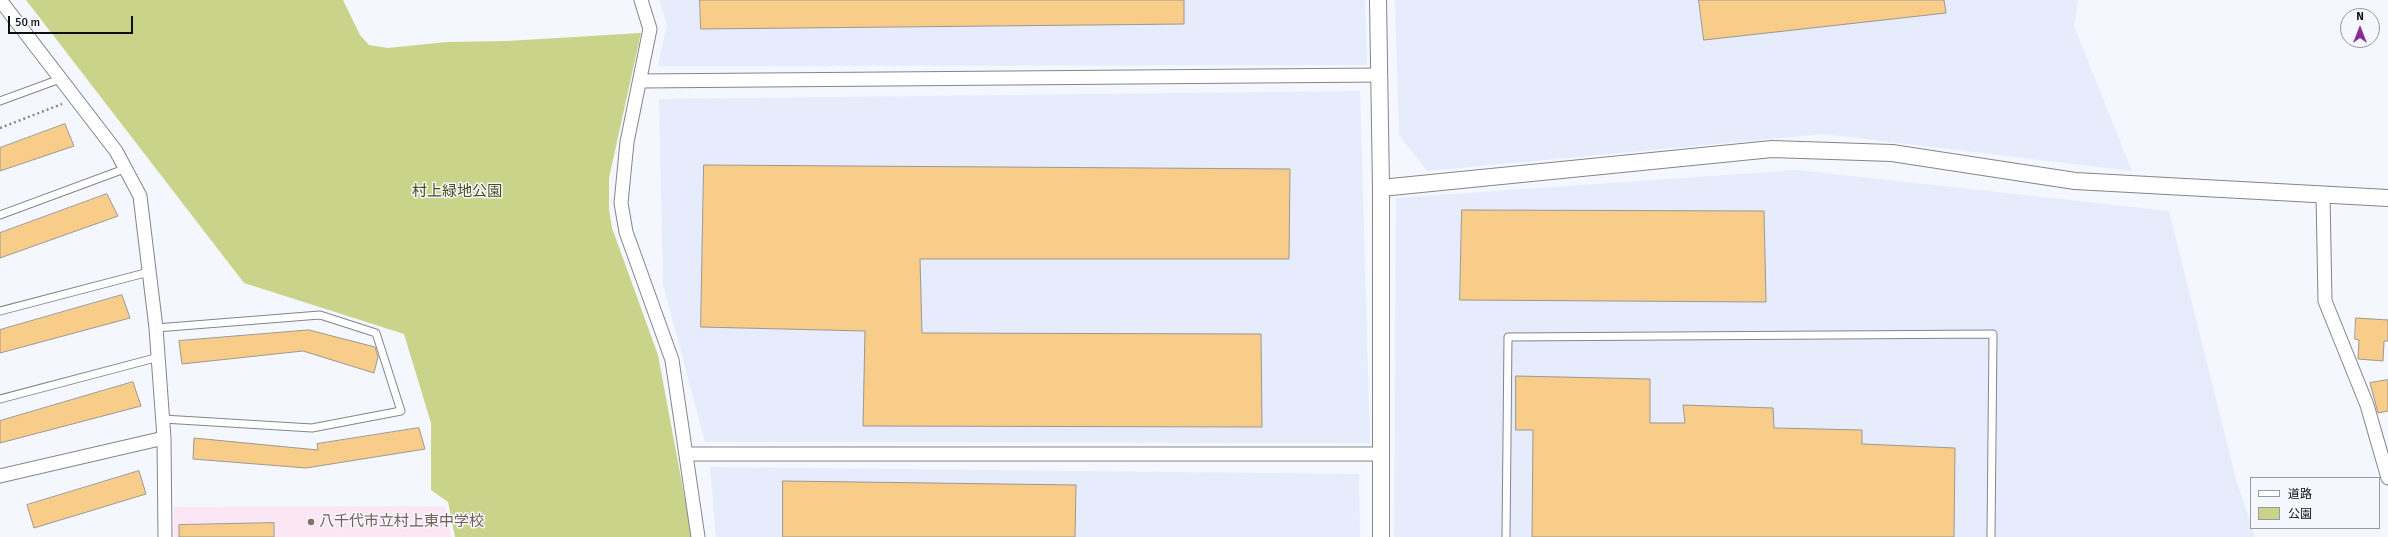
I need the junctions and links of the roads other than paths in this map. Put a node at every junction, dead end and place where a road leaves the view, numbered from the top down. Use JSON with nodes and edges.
{"nodes":[{"id":1,"x":0,"y":0,"type":"edge"},
{"id":2,"x":641,"y":0,"type":"edge"},
{"id":3,"x":1378,"y":0,"type":"edge"},
{"id":4,"x":1380,"y":74,"type":"junction"},
{"id":5,"x":60,"y":79,"type":"junction"},
{"id":6,"x":640,"y":81,"type":"junction"},
{"id":7,"x":0,"y":101,"type":"edge"},
{"id":8,"x":127,"y":168,"type":"junction"},
{"id":9,"x":1381,"y":188,"type":"junction"},
{"id":10,"x":2323,"y":195,"type":"junction"},
{"id":11,"x":2388,"y":198,"type":"edge"},
{"id":12,"x":0,"y":215,"type":"edge"},
{"id":13,"x":149,"y":272,"type":"junction"},
{"id":14,"x":0,"y":311,"type":"edge"},
{"id":15,"x":156,"y":328,"type":"junction"},
{"id":16,"x":158,"y":357,"type":"junction"},
{"id":17,"x":0,"y":399,"type":"edge"},
{"id":18,"x":163,"y":419,"type":"junction"},
{"id":19,"x":164,"y":438,"type":"junction"},
{"id":20,"x":686,"y":454,"type":"junction"},
{"id":21,"x":1381,"y":454,"type":"junction"},
{"id":22,"x":0,"y":476,"type":"edge"},
{"id":23,"x":2388,"y":478,"type":"edge"},
{"id":24,"x":165,"y":537,"type":"edge"},
{"id":25,"x":698,"y":537,"type":"edge"},
{"id":26,"x":1381,"y":537,"type":"edge"},
{"id":27,"x":1506,"y":537,"type":"edge"},
{"id":28,"x":1991,"y":537,"type":"edge"}],
"edges":[{"from":1,"to":5,"type":"street"},
{"from":2,"to":6,"type":"street"},
{"from":3,"to":4,"type":"street"},
{"from":4,"to":6,"type":"street"},
{"from":4,"to":9,"type":"street"},
{"from":5,"to":7,"type":"lane"},
{"from":5,"to":8,"type":"street"},
{"from":6,"to":20,"type":"street"},
{"from":8,"to":12,"type":"lane"},
{"from":8,"to":13,"type":"street"},
{"from":9,"to":10,"type":"street"},
{"from":9,"to":21,"type":"street"},
{"from":10,"to":11,"type":"street"},
{"from":10,"to":23,"type":"street"},
{"from":13,"to":14,"type":"lane"},
{"from":13,"to":15,"type":"street"},
{"from":15,"to":16,"type":"street"},
{"from":15,"to":18,"type":"lane"},
{"from":16,"to":17,"type":"lane"},
{"from":16,"to":18,"type":"street"},
{"from":18,"to":19,"type":"street"},
{"from":19,"to":22,"type":"street"},
{"from":19,"to":24,"type":"street"},
{"from":20,"to":21,"type":"street"},
{"from":20,"to":25,"type":"street"},
{"from":21,"to":26,"type":"street"},
{"from":27,"to":28,"type":"lane"}]}
